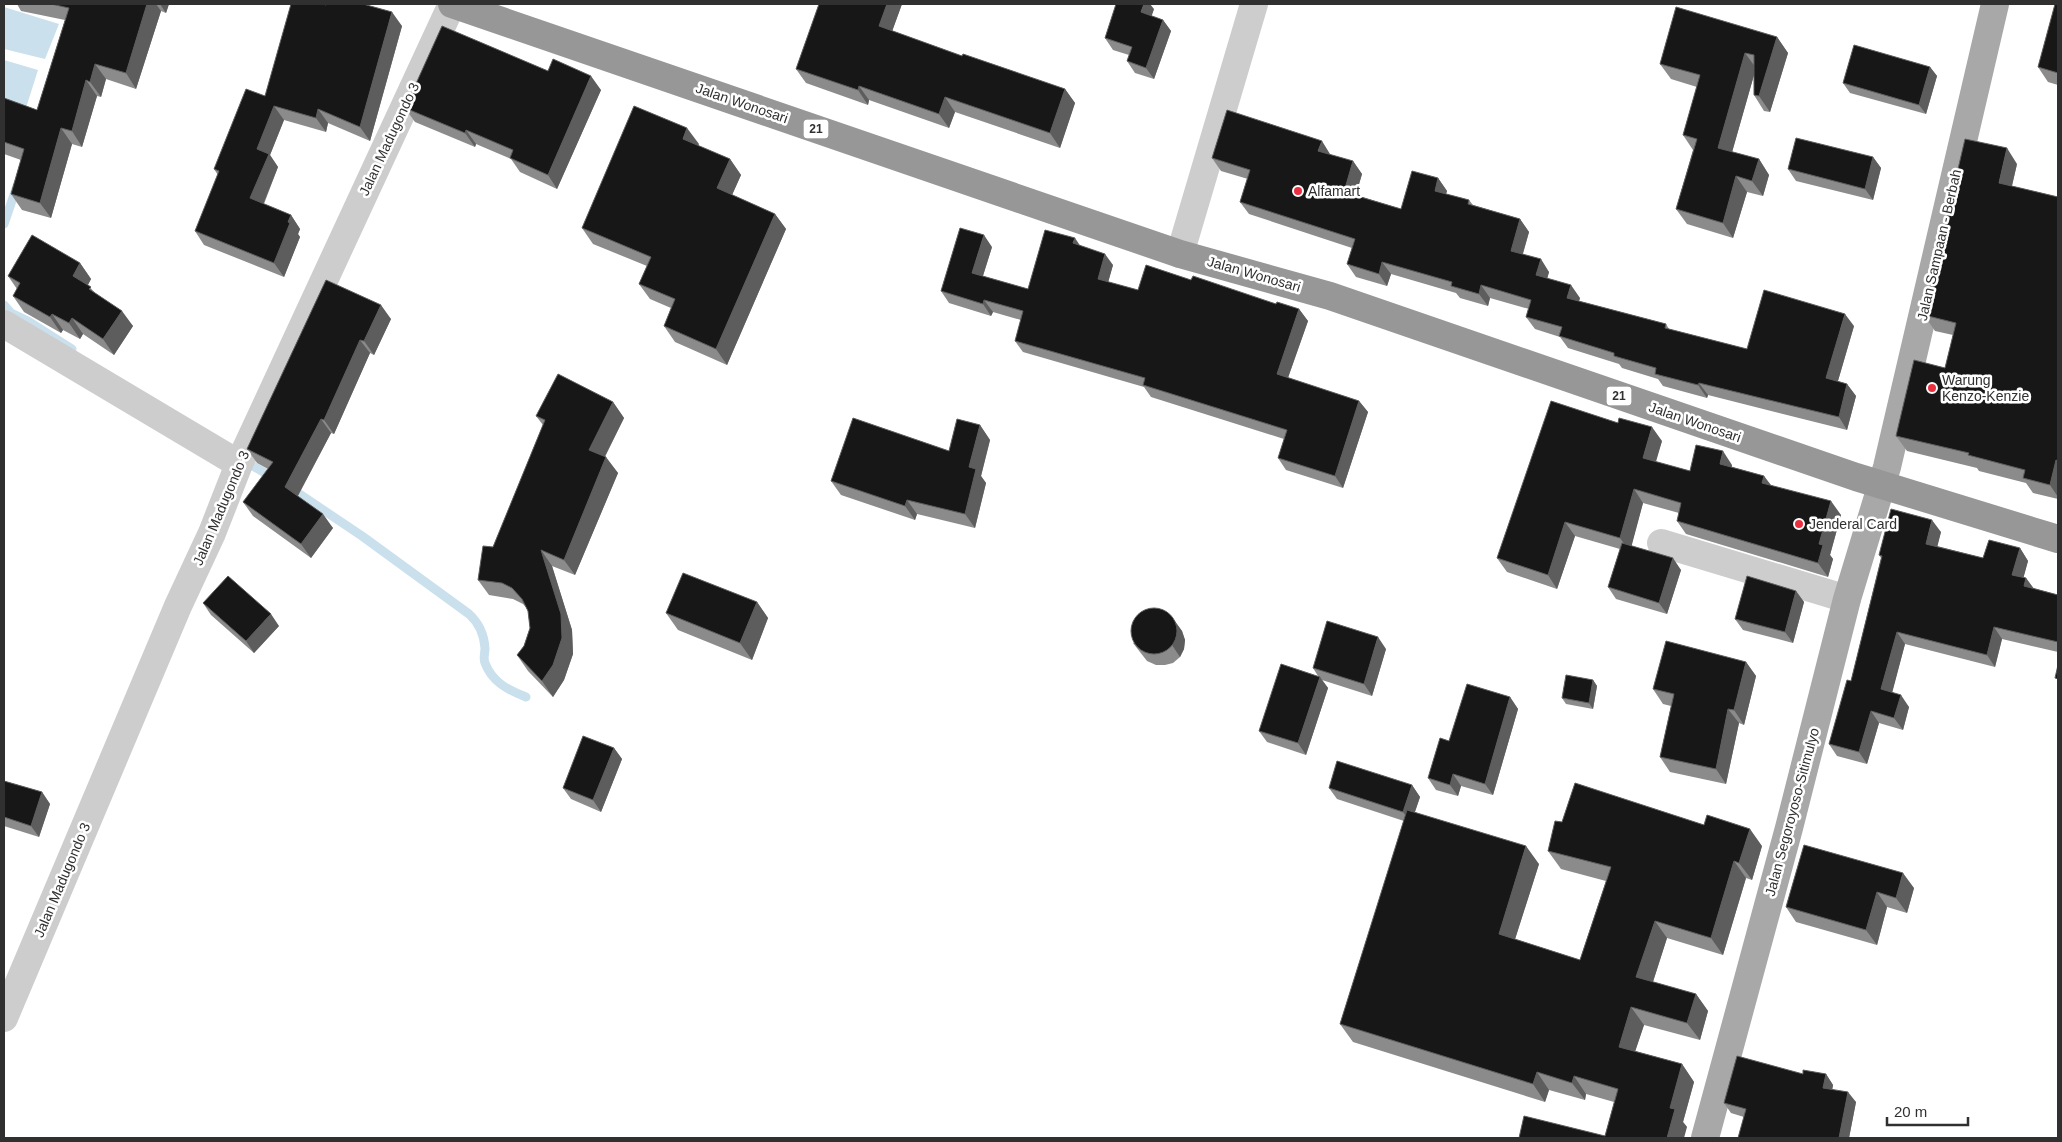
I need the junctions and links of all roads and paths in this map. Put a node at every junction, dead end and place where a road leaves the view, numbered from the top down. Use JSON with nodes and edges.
{"nodes":[{"id":1,"x":452,"y":4,"type":"edge"},
{"id":2,"x":1254,"y":4,"type":"edge"},
{"id":3,"x":1995,"y":4,"type":"edge"},
{"id":4,"x":1180,"y":254,"type":"junction"},
{"id":5,"x":6,"y":328,"type":"edge"},
{"id":6,"x":239,"y":464,"type":"junction"},
{"id":7,"x":1881,"y":485,"type":"junction"},
{"id":8,"x":2058,"y":539,"type":"edge"},
{"id":9,"x":1661,"y":543,"type":"dead end"},
{"id":10,"x":1847,"y":599,"type":"junction"},
{"id":11,"x":4,"y":1018,"type":"edge"},
{"id":12,"x":1705,"y":1138,"type":"edge"}],
"edges":[{"from":1,"to":4,"type":"highway","name":"Jalan Wonosari","number":"21"},
{"from":1,"to":6,"type":"street","name":"Jalan Madugondo 3"},
{"from":2,"to":4,"type":"street"},
{"from":3,"to":7,"type":"main road","name":"Jalan Sampaan - Berbah"},
{"from":4,"to":7,"type":"highway","name":"Jalan Wonosari","number":"21"},
{"from":5,"to":6,"type":"street"},
{"from":6,"to":11,"type":"street","name":"Jalan Madugondo 3"},
{"from":7,"to":8,"type":"highway","name":"Jalan Wonosari","number":"21"},
{"from":7,"to":10,"type":"main road","name":"Jalan Segoroyoso-Sitimulyo"},
{"from":9,"to":10,"type":"street"},
{"from":10,"to":12,"type":"main road","name":"Jalan Segoroyoso-Sitimulyo"}]}
